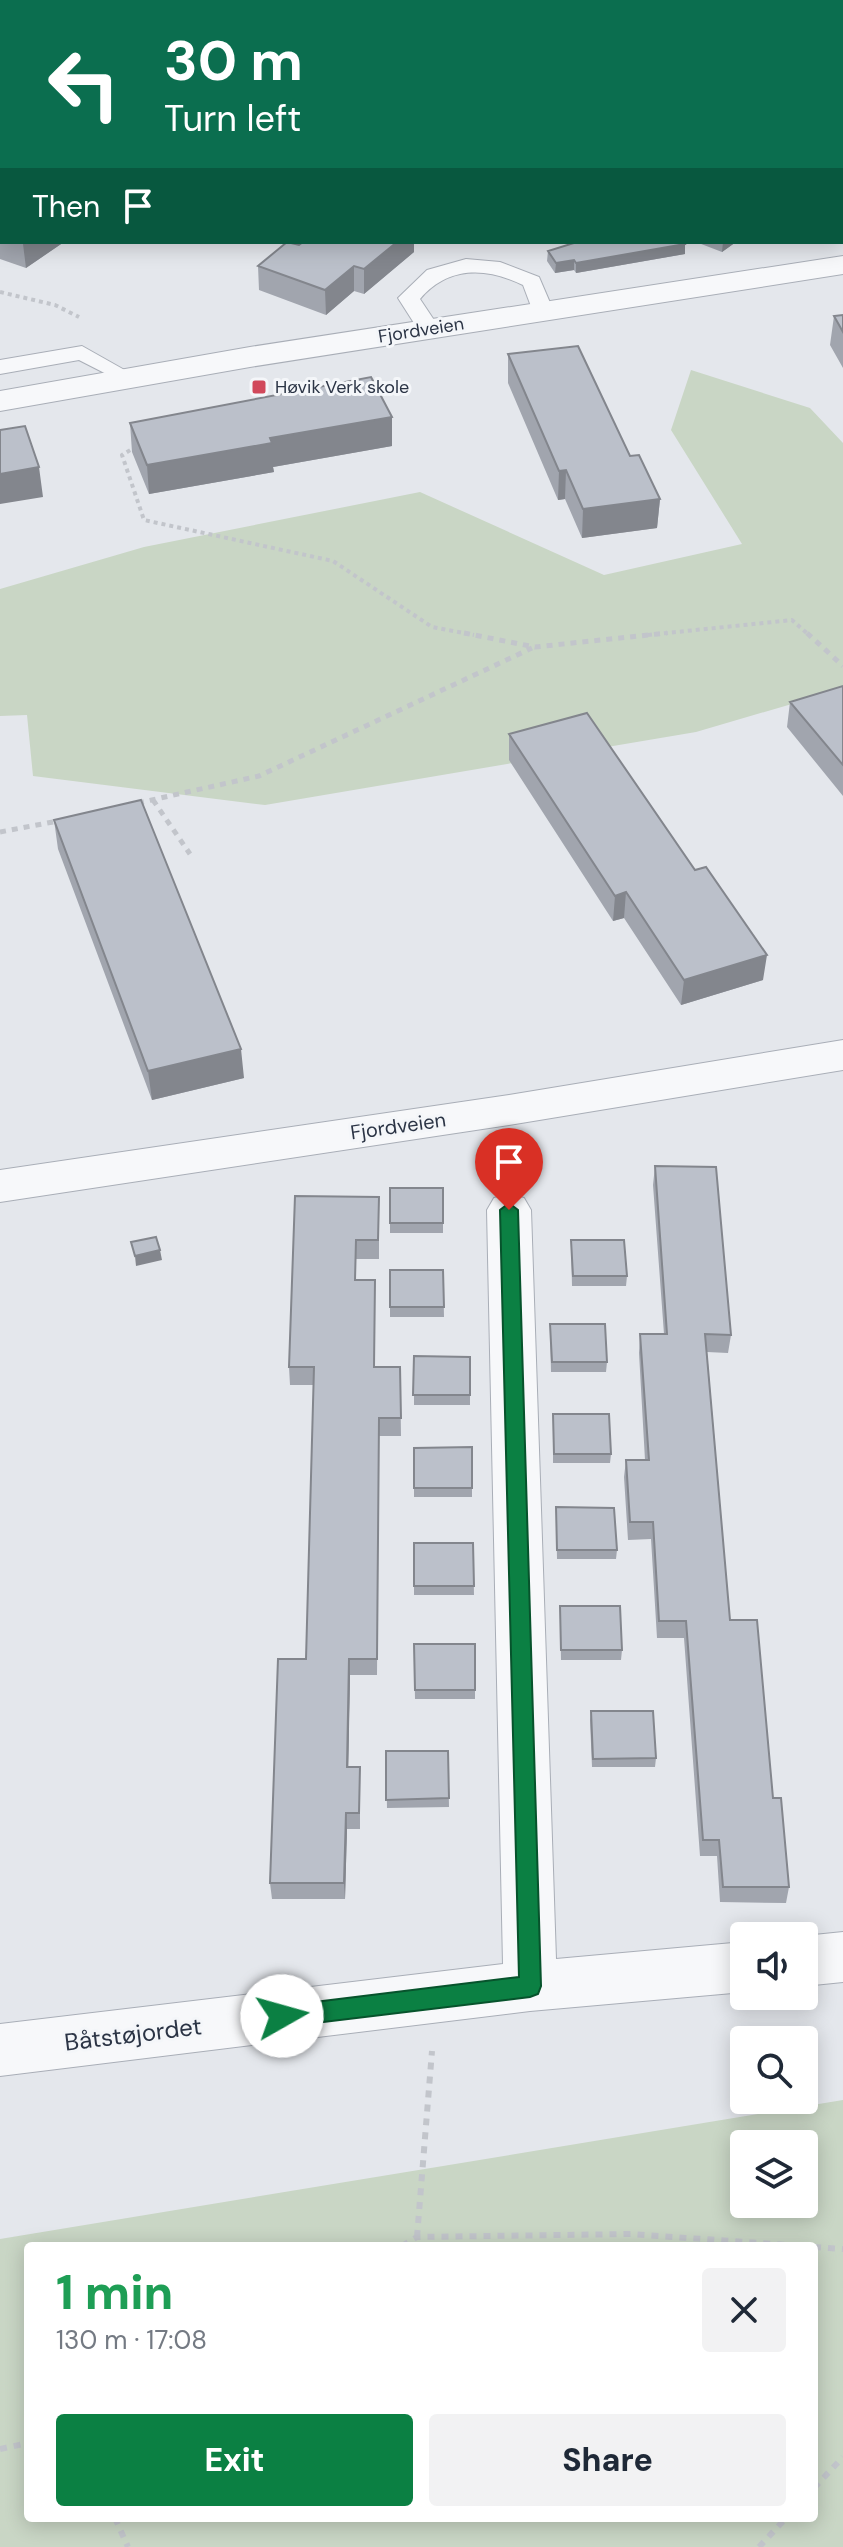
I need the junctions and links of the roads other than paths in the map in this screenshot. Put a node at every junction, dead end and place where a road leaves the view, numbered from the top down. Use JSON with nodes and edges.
{"nodes":[{"id":1,"x":843,"y":265,"type":"edge"},
{"id":2,"x":543,"y":312,"type":"junction"},
{"id":3,"x":429,"y":329,"type":"junction"},
{"id":4,"x":0,"y":367,"type":"edge"},
{"id":5,"x":126,"y":377,"type":"junction"},
{"id":6,"x":0,"y":401,"type":"edge"},
{"id":7,"x":843,"y":1055,"type":"edge"},
{"id":8,"x":0,"y":1186,"type":"edge"},
{"id":9,"x":509,"y":1210,"type":"dead end"},
{"id":10,"x":843,"y":1957,"type":"edge"},
{"id":11,"x":818,"y":1960,"type":"edge"},
{"id":12,"x":730,"y":1968,"type":"edge"},
{"id":13,"x":530,"y":1986,"type":"junction"},
{"id":14,"x":0,"y":2050,"type":"edge"}],
"edges":[{"from":1,"to":2,"type":"street","name":"Fjordveien"},
{"from":2,"to":3,"type":"street","name":"Fjordveien"},
{"from":2,"to":3,"type":"lane"},
{"from":3,"to":5,"type":"street","name":"Fjordveien"},
{"from":4,"to":5,"type":"lane"},
{"from":5,"to":6,"type":"street","name":"Fjordveien"},
{"from":7,"to":8,"type":"street","name":"Fjordveien"},
{"from":9,"to":13,"type":"street"},
{"from":10,"to":11,"type":"street"},
{"from":12,"to":13,"type":"street","name":"Båtstøjordet"},
{"from":13,"to":14,"type":"street","name":"Båtstøjordet"}]}
